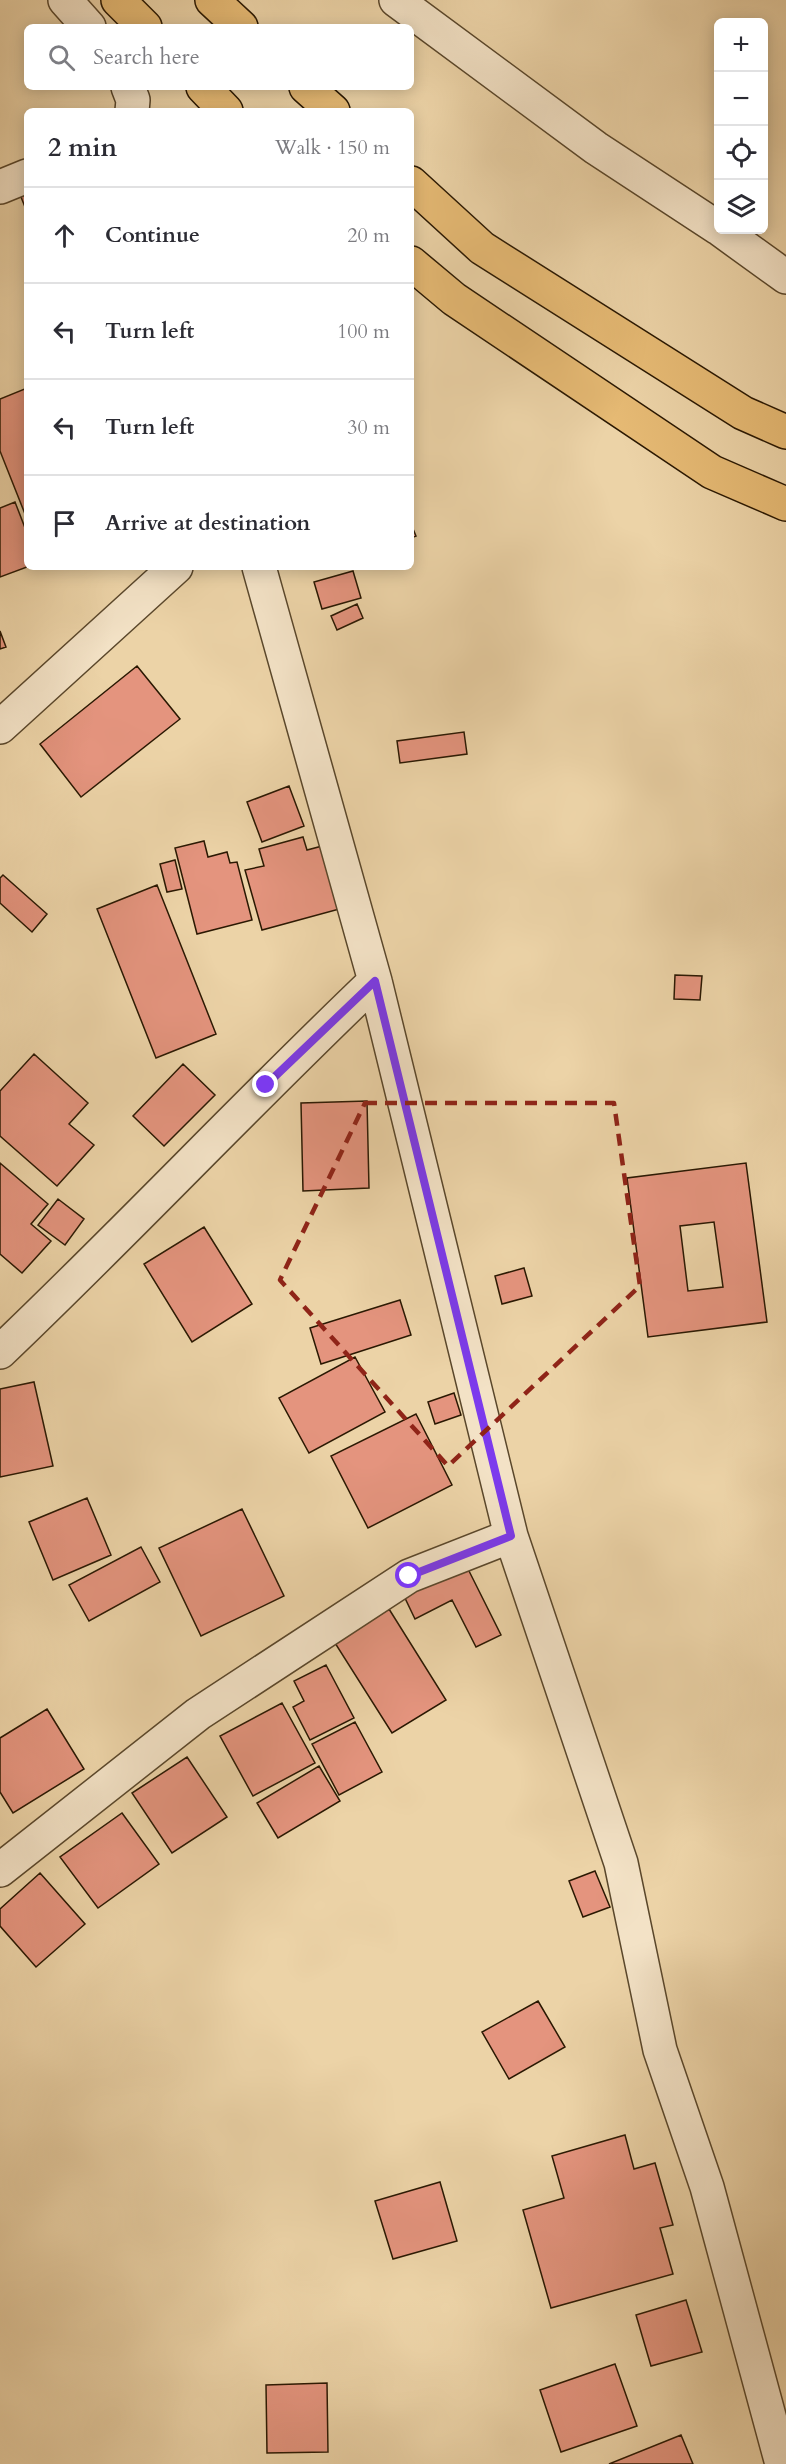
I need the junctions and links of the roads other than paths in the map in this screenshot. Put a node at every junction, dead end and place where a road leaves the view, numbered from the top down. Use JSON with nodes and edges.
{"nodes":[{"id":1,"x":65,"y":0,"type":"edge"},
{"id":2,"x":118,"y":0,"type":"edge"},
{"id":3,"x":212,"y":0,"type":"edge"},
{"id":4,"x":396,"y":0,"type":"edge"},
{"id":5,"x":86,"y":24,"type":"edge"},
{"id":6,"x":142,"y":24,"type":"edge"},
{"id":7,"x":238,"y":24,"type":"edge"},
{"id":8,"x":129,"y":90,"type":"edge"},
{"id":9,"x":206,"y":90,"type":"edge"},
{"id":10,"x":309,"y":90,"type":"edge"},
{"id":11,"x":132,"y":108,"type":"edge"},
{"id":12,"x":223,"y":108,"type":"edge"},
{"id":13,"x":330,"y":108,"type":"edge"},
{"id":14,"x":24,"y":177,"type":"edge"},
{"id":15,"x":414,"y":186,"type":"edge"},
{"id":16,"x":0,"y":187,"type":"edge"},
{"id":17,"x":714,"y":225,"type":"edge"},
{"id":18,"x":727,"y":234,"type":"edge"},
{"id":19,"x":414,"y":266,"type":"edge"},
{"id":20,"x":786,"y":277,"type":"edge"},
{"id":21,"x":786,"y":432,"type":"edge"},
{"id":22,"x":786,"y":504,"type":"edge"},
{"id":23,"x":173,"y":570,"type":"edge"},
{"id":24,"x":260,"y":570,"type":"edge"},
{"id":25,"x":0,"y":727,"type":"edge"},
{"id":26,"x":375,"y":981,"type":"junction"},
{"id":27,"x":0,"y":1352,"type":"edge"},
{"id":28,"x":511,"y":1536,"type":"junction"},
{"id":29,"x":0,"y":1870,"type":"edge"},
{"id":30,"x":782,"y":2464,"type":"edge"}],
"edges":[{"from":1,"to":5,"type":"street"},
{"from":2,"to":6,"type":"highway"},
{"from":3,"to":7,"type":"highway"},
{"from":4,"to":17,"type":"street"},
{"from":8,"to":11,"type":"street"},
{"from":9,"to":12,"type":"highway"},
{"from":10,"to":13,"type":"highway"},
{"from":14,"to":16,"type":"street"},
{"from":15,"to":21,"type":"highway"},
{"from":18,"to":20,"type":"street"},
{"from":19,"to":22,"type":"highway"},
{"from":23,"to":25,"type":"street"},
{"from":24,"to":26,"type":"street"},
{"from":26,"to":27,"type":"street"},
{"from":26,"to":28,"type":"street"},
{"from":28,"to":29,"type":"street"},
{"from":28,"to":30,"type":"street"}]}
